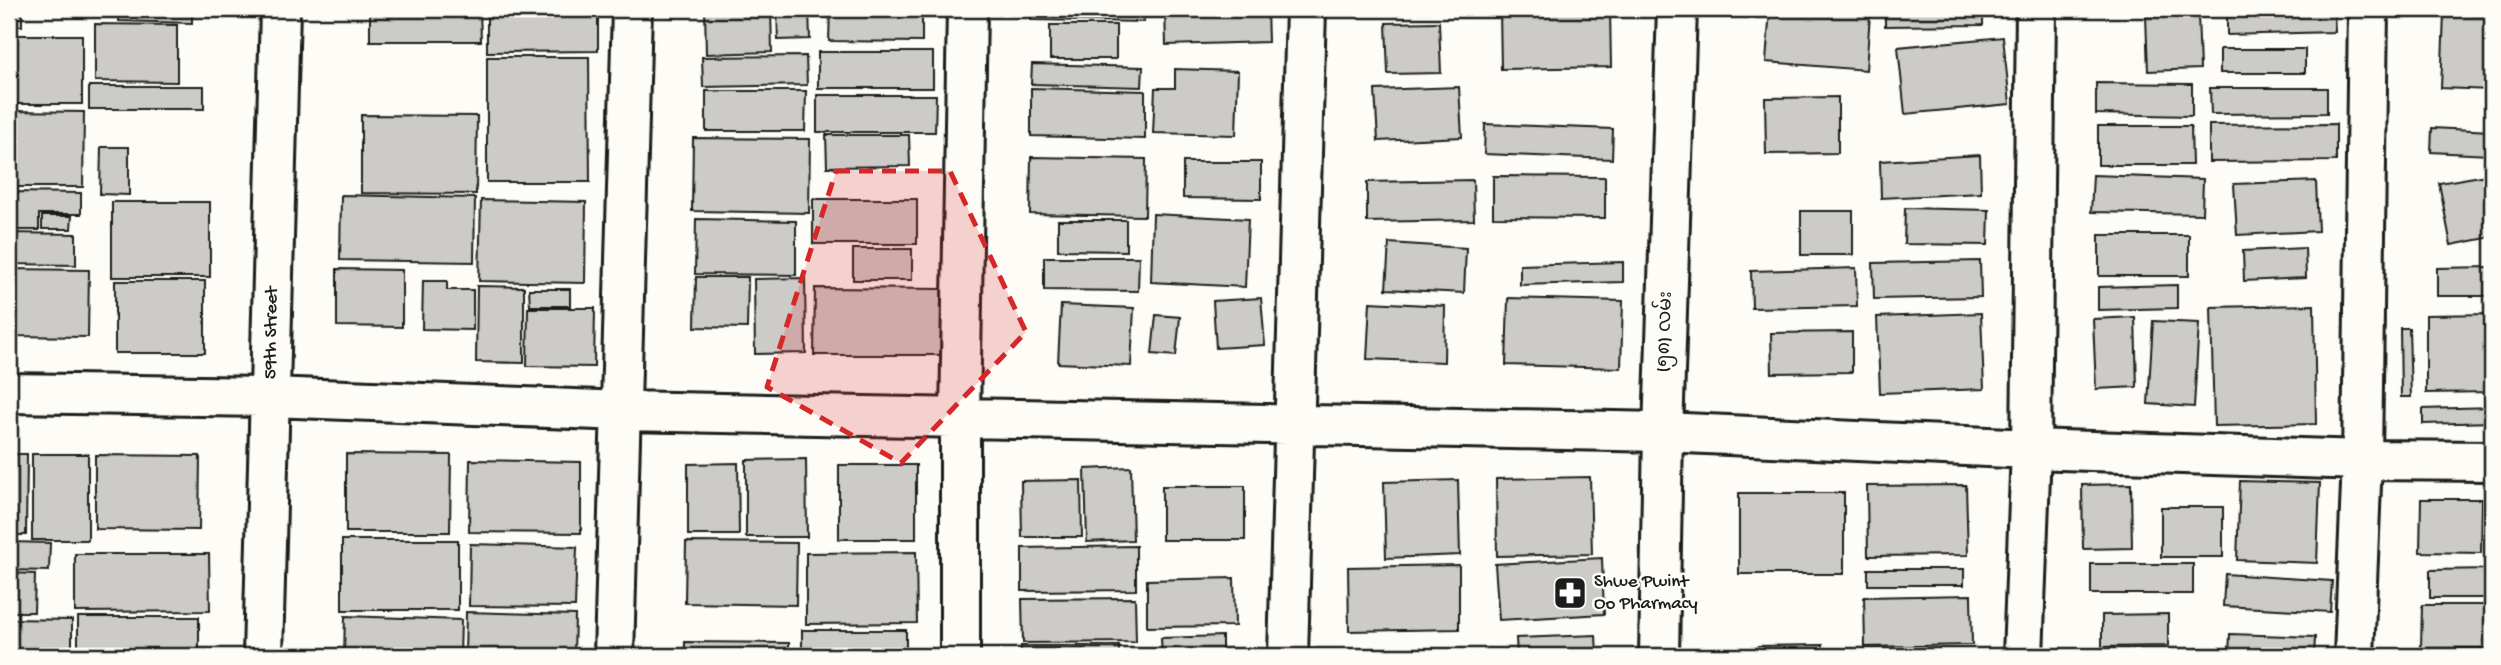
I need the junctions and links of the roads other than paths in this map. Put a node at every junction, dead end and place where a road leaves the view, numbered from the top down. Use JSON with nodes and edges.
{"nodes":[{"id":1,"x":280,"y":9,"type":"edge"},
{"id":2,"x":632,"y":9,"type":"edge"},
{"id":3,"x":967,"y":9,"type":"edge"},
{"id":4,"x":1306,"y":9,"type":"edge"},
{"id":5,"x":1677,"y":9,"type":"edge"},
{"id":6,"x":2036,"y":9,"type":"edge"},
{"id":7,"x":2368,"y":9,"type":"edge"},
{"id":8,"x":9,"y":393,"type":"edge"},
{"id":9,"x":271,"y":397,"type":"junction"},
{"id":10,"x":623,"y":411,"type":"junction"},
{"id":11,"x":960,"y":418,"type":"junction"},
{"id":12,"x":1294,"y":424,"type":"junction"},
{"id":13,"x":1663,"y":432,"type":"junction"},
{"id":14,"x":2031,"y":449,"type":"junction"},
{"id":15,"x":2362,"y":460,"type":"junction"},
{"id":16,"x":2492,"y":461,"type":"edge"},
{"id":17,"x":263,"y":656,"type":"edge"},
{"id":18,"x":614,"y":656,"type":"edge"},
{"id":19,"x":960,"y":656,"type":"edge"},
{"id":20,"x":1288,"y":656,"type":"edge"},
{"id":21,"x":1659,"y":656,"type":"edge"},
{"id":22,"x":2023,"y":656,"type":"edge"},
{"id":23,"x":2354,"y":656,"type":"edge"}],
"edges":[{"from":1,"to":9,"type":"street","name":"59th Street"},
{"from":2,"to":10,"type":"street"},
{"from":3,"to":11,"type":"street"},
{"from":4,"to":12,"type":"street"},
{"from":5,"to":13,"type":"street","name":"(၅၈) လမ်း"},
{"from":6,"to":14,"type":"street"},
{"from":7,"to":15,"type":"street"},
{"from":8,"to":9,"type":"street"},
{"from":9,"to":10,"type":"street"},
{"from":9,"to":17,"type":"street","name":"59th Street"},
{"from":10,"to":11,"type":"street"},
{"from":10,"to":18,"type":"street"},
{"from":11,"to":12,"type":"street"},
{"from":11,"to":19,"type":"street"},
{"from":12,"to":13,"type":"street"},
{"from":12,"to":20,"type":"street"},
{"from":13,"to":14,"type":"street"},
{"from":13,"to":21,"type":"street","name":"(၅၈) လမ်း"},
{"from":14,"to":15,"type":"street"},
{"from":14,"to":22,"type":"street"},
{"from":15,"to":16,"type":"street"},
{"from":15,"to":23,"type":"street"}]}
